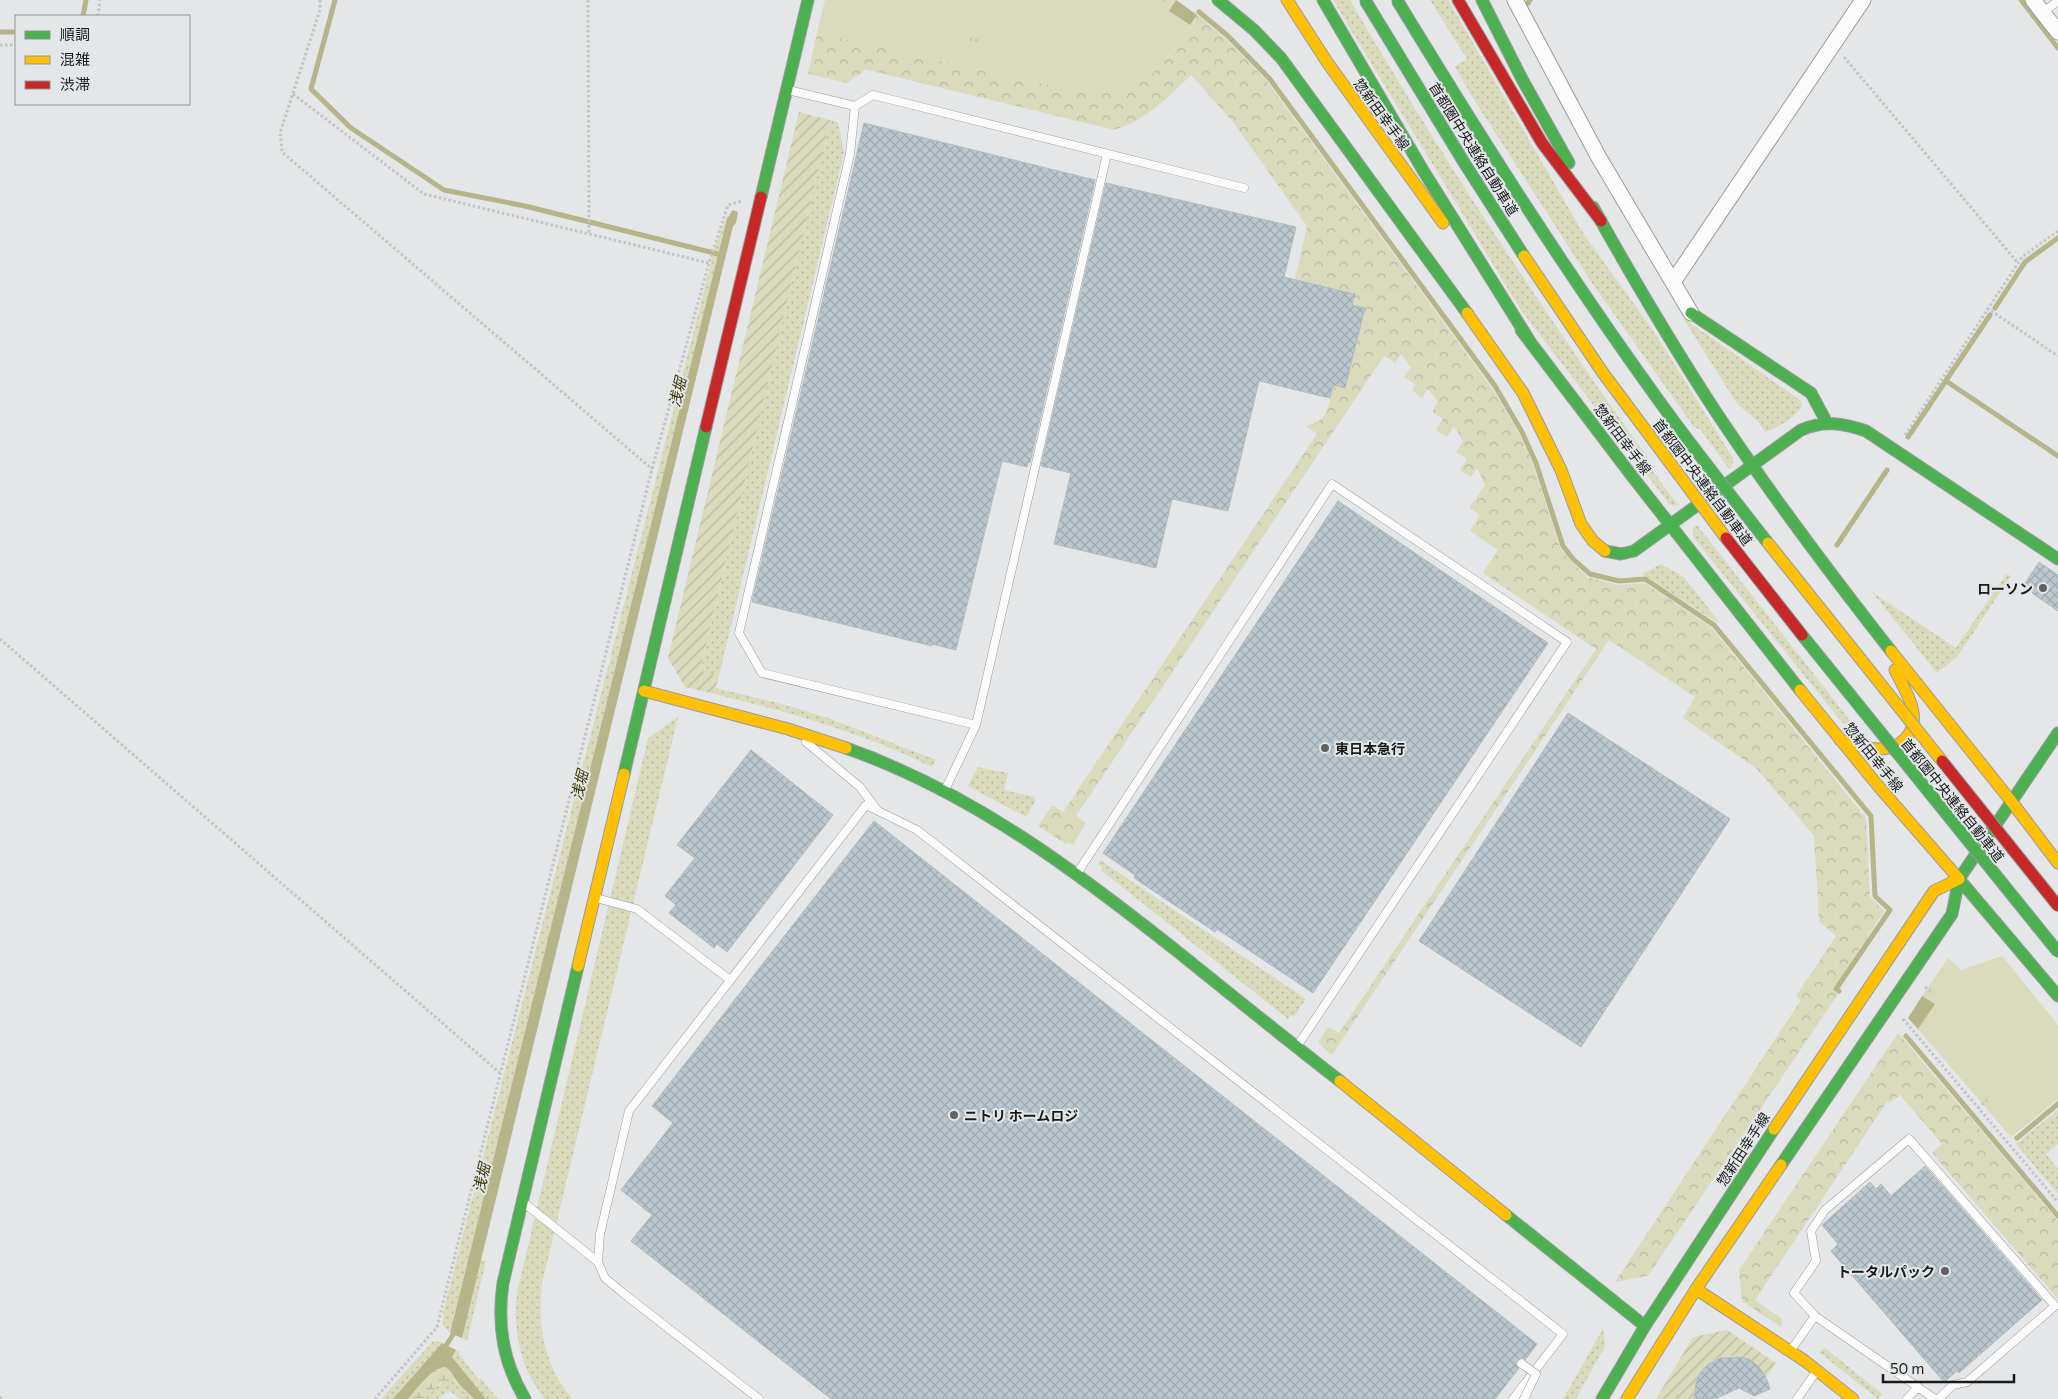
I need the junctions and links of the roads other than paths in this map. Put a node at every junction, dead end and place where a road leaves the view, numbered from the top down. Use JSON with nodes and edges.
{"nodes":[{"id":1,"x":808,"y":0,"type":"edge"},
{"id":2,"x":1218,"y":0,"type":"edge"},
{"id":3,"x":1287,"y":0,"type":"edge"},
{"id":4,"x":1323,"y":0,"type":"edge"},
{"id":5,"x":1365,"y":0,"type":"edge"},
{"id":6,"x":1397,"y":0,"type":"edge"},
{"id":7,"x":1458,"y":0,"type":"edge"},
{"id":8,"x":1482,"y":0,"type":"edge"},
{"id":9,"x":1515,"y":0,"type":"edge"},
{"id":10,"x":1863,"y":0,"type":"edge"},
{"id":11,"x":2034,"y":0,"type":"edge"},
{"id":12,"x":2058,"y":2,"type":"edge"},
{"id":13,"x":2043,"y":12,"type":"junction"},
{"id":14,"x":2058,"y":32,"type":"edge"},
{"id":15,"x":788,"y":90,"type":"junction"},
{"id":16,"x":855,"y":106,"type":"junction"},
{"id":17,"x":1107,"y":154,"type":"junction"},
{"id":18,"x":1244,"y":188,"type":"dead end"},
{"id":19,"x":1601,"y":221,"type":"junction"},
{"id":20,"x":1673,"y":282,"type":"junction"},
{"id":21,"x":1690,"y":313,"type":"joint"},
{"id":22,"x":1531,"y":343,"type":"junction"},
{"id":23,"x":1826,"y":422,"type":"junction"},
{"id":24,"x":1753,"y":465,"type":"junction"},
{"id":25,"x":1670,"y":527,"type":"junction"},
{"id":26,"x":2058,"y":558,"type":"edge"},
{"id":27,"x":1870,"y":626,"type":"junction"},
{"id":28,"x":644,"y":691,"type":"junction"},
{"id":29,"x":976,"y":725,"type":"junction"},
{"id":30,"x":793,"y":731,"type":"junction"},
{"id":31,"x":2058,"y":733,"type":"edge"},
{"id":32,"x":1840,"y":740,"type":"junction"},
{"id":33,"x":944,"y":792,"type":"junction"},
{"id":34,"x":2011,"y":801,"type":"junction"},
{"id":35,"x":878,"y":811,"type":"junction"},
{"id":36,"x":2058,"y":863,"type":"edge"},
{"id":37,"x":1076,"y":874,"type":"junction"},
{"id":38,"x":1959,"y":879,"type":"junction"},
{"id":39,"x":594,"y":898,"type":"junction"},
{"id":40,"x":2058,"y":906,"type":"edge"},
{"id":41,"x":2058,"y":952,"type":"edge"},
{"id":42,"x":730,"y":980,"type":"junction"},
{"id":43,"x":2056,"y":992,"type":"edge"},
{"id":44,"x":1296,"y":1047,"type":"junction"},
{"id":45,"x":522,"y":1201,"type":"junction"},
{"id":46,"x":598,"y":1262,"type":"junction"},
{"id":47,"x":1696,"y":1289,"type":"junction"},
{"id":48,"x":1815,"y":1316,"type":"junction"},
{"id":49,"x":1645,"y":1326,"type":"junction"},
{"id":50,"x":1790,"y":1351,"type":"junction"},
{"id":51,"x":1522,"y":1364,"type":"dead end"},
{"id":52,"x":1816,"y":1370,"type":"junction"},
{"id":53,"x":1918,"y":1388,"type":"junction"},
{"id":54,"x":525,"y":1399,"type":"edge"},
{"id":55,"x":759,"y":1399,"type":"edge"},
{"id":56,"x":1513,"y":1399,"type":"edge"},
{"id":57,"x":1524,"y":1399,"type":"edge"},
{"id":58,"x":1602,"y":1399,"type":"edge"},
{"id":59,"x":1628,"y":1399,"type":"edge"},
{"id":60,"x":1797,"y":1399,"type":"edge"},
{"id":61,"x":1853,"y":1399,"type":"edge"},
{"id":62,"x":1907,"y":1399,"type":"edge"},
{"id":63,"x":1936,"y":1399,"type":"edge"}],
"edges":[{"from":1,"to":15,"type":"main road"},
{"from":2,"to":25,"type":"main road"},
{"from":3,"to":22,"type":"main road","name":"惣新田幸手線"},
{"from":4,"to":22,"type":"main road"},
{"from":5,"to":41,"type":"main road","name":"首都圏中央連絡自動車道","bridge":true},
{"from":6,"to":40,"type":"main road","name":"首都圏中央連絡自動車道","bridge":true},
{"from":7,"to":19,"type":"main road"},
{"from":8,"to":19,"type":"main road"},
{"from":9,"to":20,"type":"street"},
{"from":10,"to":20,"type":"street"},
{"from":11,"to":13,"type":"street"},
{"from":12,"to":13,"type":"lane"},
{"from":13,"to":14,"type":"street"},
{"from":15,"to":16,"type":"lane"},
{"from":15,"to":28,"type":"main road"},
{"from":16,"to":17,"type":"lane"},
{"from":16,"to":29,"type":"lane"},
{"from":17,"to":18,"type":"lane"},
{"from":17,"to":29,"type":"lane"},
{"from":19,"to":24,"type":"main road"},
{"from":20,"to":21,"type":"street"},
{"from":21,"to":23,"type":"main road"},
{"from":22,"to":25,"type":"main road","name":"惣新田幸手線"},
{"from":23,"to":24,"type":"main road"},
{"from":23,"to":26,"type":"main road"},
{"from":24,"to":25,"type":"main road"},
{"from":24,"to":27,"type":"main road"},
{"from":25,"to":32,"type":"main road","name":"惣新田幸手線"},
{"from":27,"to":32,"type":"main road"},
{"from":27,"to":34,"type":"main road"},
{"from":28,"to":30,"type":"main road"},
{"from":28,"to":39,"type":"main road"},
{"from":29,"to":33,"type":"lane"},
{"from":30,"to":33,"type":"main road"},
{"from":30,"to":35,"type":"lane"},
{"from":31,"to":34,"type":"main road"},
{"from":32,"to":38,"type":"main road","name":"惣新田幸手線"},
{"from":33,"to":37,"type":"main road"},
{"from":34,"to":36,"type":"main road"},
{"from":34,"to":38,"type":"main road"},
{"from":35,"to":42,"type":"lane"},
{"from":35,"to":56,"type":"lane"},
{"from":37,"to":44,"type":"main road"},
{"from":37,"to":44,"type":"lane"},
{"from":38,"to":43,"type":"main road"},
{"from":38,"to":47,"type":"main road"},
{"from":38,"to":49,"type":"main road","name":"惣新田幸手線"},
{"from":39,"to":42,"type":"lane"},
{"from":39,"to":45,"type":"main road"},
{"from":42,"to":46,"type":"lane"},
{"from":44,"to":49,"type":"main road"},
{"from":45,"to":46,"type":"lane"},
{"from":45,"to":54,"type":"main road"},
{"from":46,"to":55,"type":"lane"},
{"from":47,"to":50,"type":"main road"},
{"from":47,"to":59,"type":"main road"},
{"from":48,"to":50,"type":"lane"},
{"from":48,"to":53,"type":"lane"},
{"from":48,"to":63,"type":"lane"},
{"from":49,"to":58,"type":"main road","name":"惣新田幸手線"},
{"from":50,"to":52,"type":"main road"},
{"from":51,"to":57,"type":"lane","bridge":true},
{"from":52,"to":60,"type":"lane"},
{"from":52,"to":61,"type":"main road"},
{"from":53,"to":62,"type":"lane"},
{"from":53,"to":63,"type":"lane"}]}
